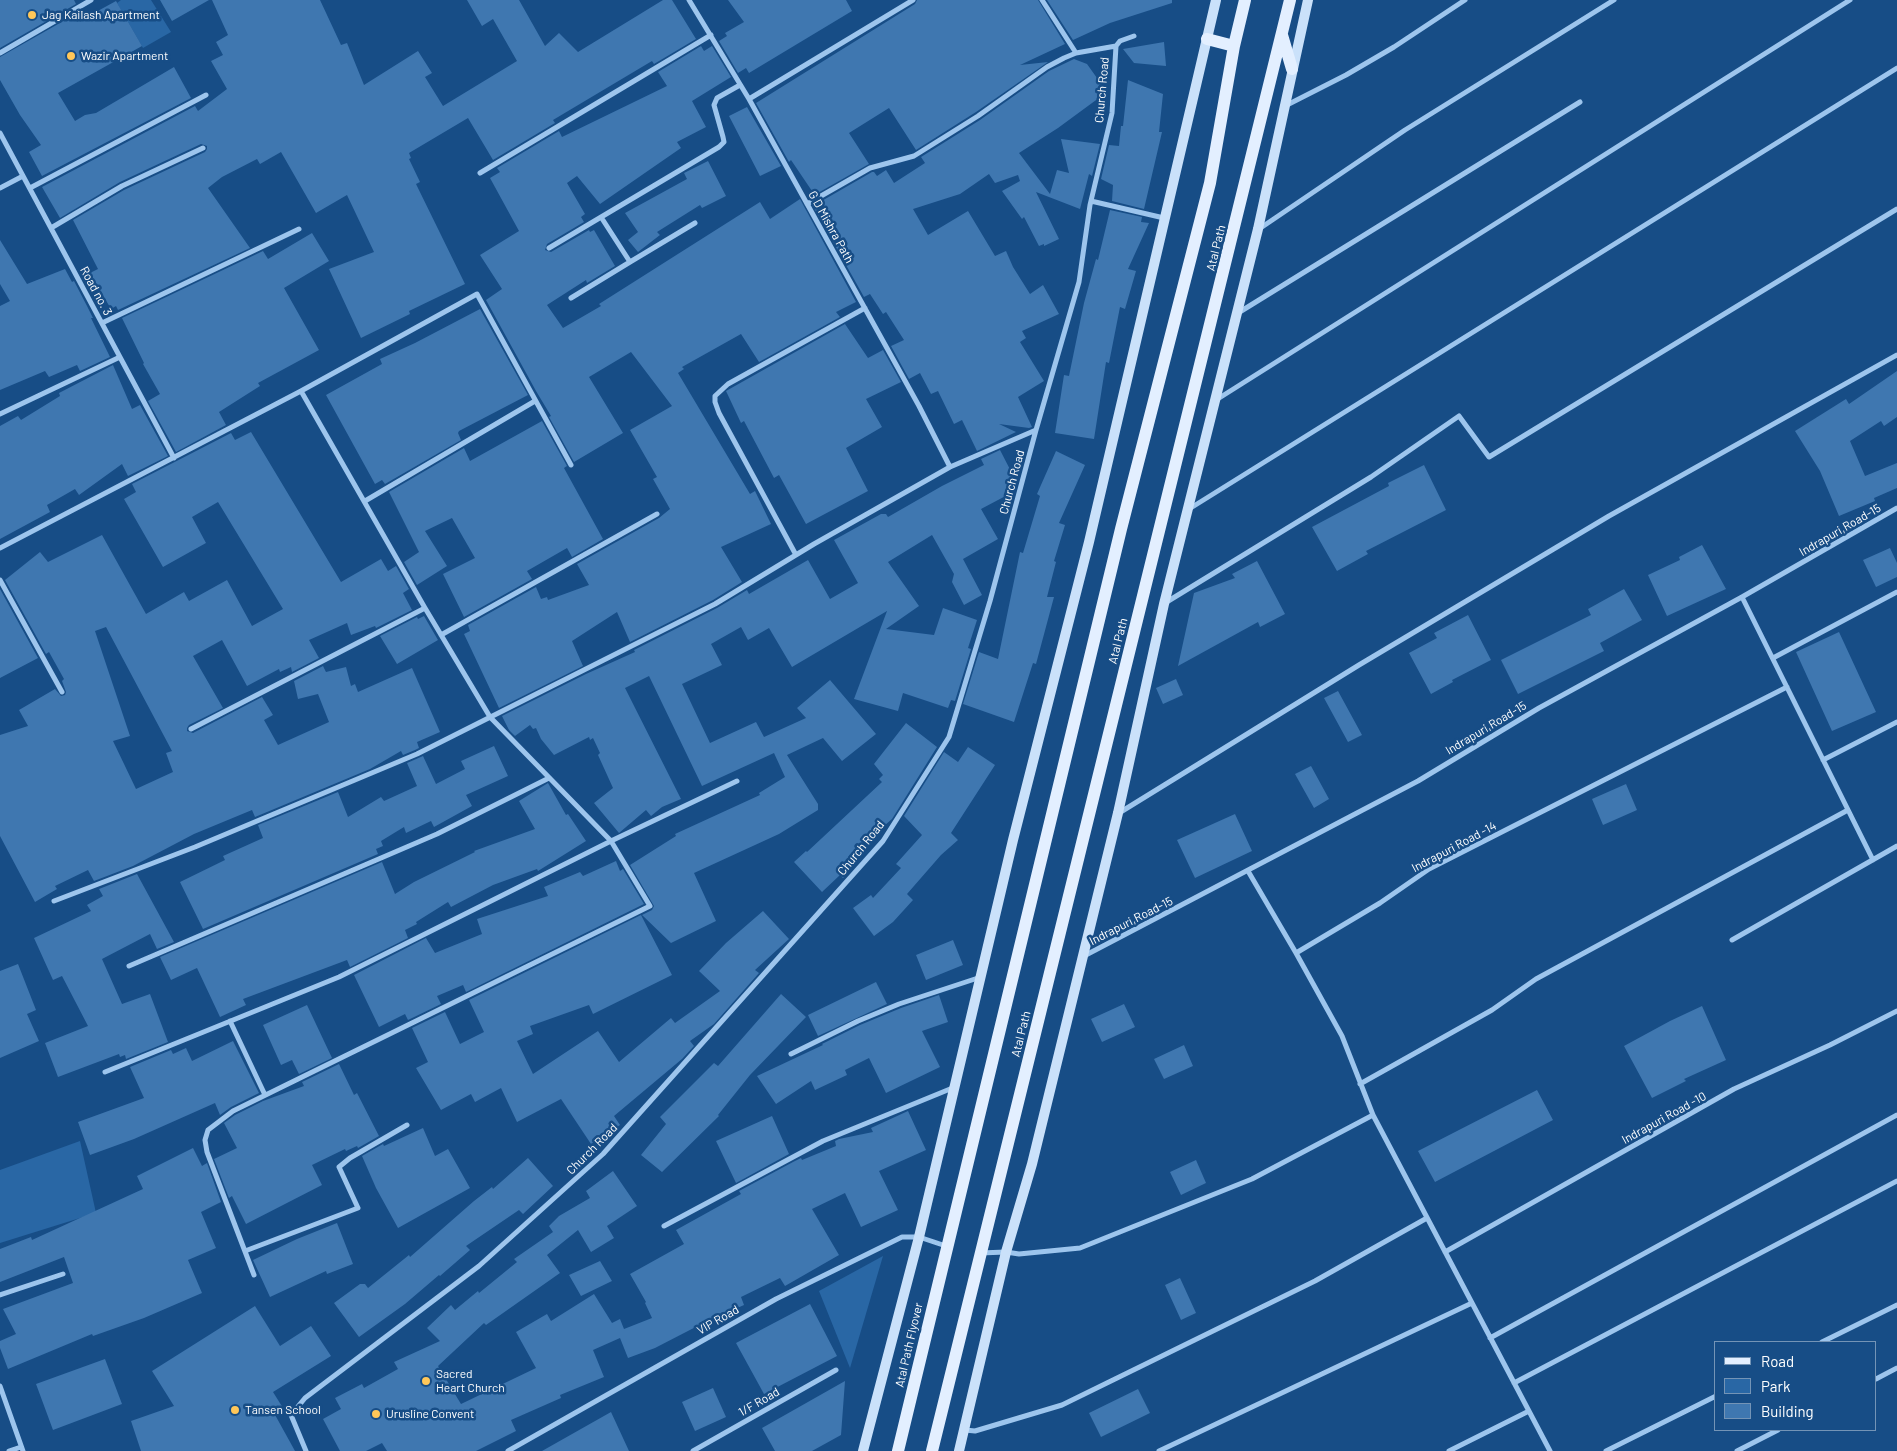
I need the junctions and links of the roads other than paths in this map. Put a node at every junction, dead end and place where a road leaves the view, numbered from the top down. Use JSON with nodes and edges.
{"nodes":[{"id":1,"x":91,"y":0,"type":"edge"},
{"id":2,"x":689,"y":0,"type":"edge"},
{"id":3,"x":913,"y":0,"type":"edge"},
{"id":4,"x":1042,"y":0,"type":"edge"},
{"id":5,"x":1216,"y":0,"type":"edge"},
{"id":6,"x":1245,"y":0,"type":"edge"},
{"id":7,"x":1290,"y":0,"type":"edge"},
{"id":8,"x":1308,"y":0,"type":"edge"},
{"id":9,"x":1465,"y":0,"type":"edge"},
{"id":10,"x":1614,"y":0,"type":"edge"},
{"id":11,"x":1850,"y":0,"type":"edge"},
{"id":12,"x":711,"y":35,"type":"junction"},
{"id":13,"x":1282,"y":35,"type":"junction"},
{"id":14,"x":1134,"y":36,"type":"dead end"},
{"id":15,"x":1207,"y":39,"type":"junction"},
{"id":16,"x":1116,"y":46,"type":"junction"},
{"id":17,"x":1234,"y":46,"type":"junction"},
{"id":18,"x":0,"y":53,"type":"edge"},
{"id":19,"x":1076,"y":53,"type":"junction"},
{"id":20,"x":1897,"y":68,"type":"edge"},
{"id":21,"x":1292,"y":69,"type":"junction"},
{"id":22,"x":740,"y":85,"type":"junction"},
{"id":23,"x":206,"y":95,"type":"dead end"},
{"id":24,"x":749,"y":99,"type":"junction"},
{"id":25,"x":1580,"y":102,"type":"dead end"},
{"id":26,"x":1285,"y":106,"type":"junction"},
{"id":27,"x":0,"y":133,"type":"edge"},
{"id":28,"x":203,"y":148,"type":"dead end"},
{"id":29,"x":480,"y":173,"type":"dead end"},
{"id":30,"x":23,"y":176,"type":"junction"},
{"id":31,"x":0,"y":188,"type":"edge"},
{"id":32,"x":30,"y":188,"type":"junction"},
{"id":33,"x":1091,"y":201,"type":"junction"},
{"id":34,"x":807,"y":204,"type":"junction"},
{"id":35,"x":1897,"y":209,"type":"edge"},
{"id":36,"x":601,"y":217,"type":"junction"},
{"id":37,"x":1165,"y":218,"type":"junction"},
{"id":38,"x":695,"y":223,"type":"dead end"},
{"id":39,"x":51,"y":228,"type":"junction"},
{"id":40,"x":1258,"y":229,"type":"junction"},
{"id":41,"x":299,"y":230,"type":"dead end"},
{"id":42,"x":549,"y":248,"type":"dead end"},
{"id":43,"x":630,"y":262,"type":"junction"},
{"id":44,"x":571,"y":298,"type":"dead end"},
{"id":45,"x":865,"y":308,"type":"junction"},
{"id":46,"x":1236,"y":314,"type":"junction"},
{"id":47,"x":102,"y":323,"type":"junction"},
{"id":48,"x":1897,"y":355,"type":"edge"},
{"id":49,"x":120,"y":357,"type":"junction"},
{"id":50,"x":301,"y":391,"type":"junction"},
{"id":51,"x":535,"y":401,"type":"junction"},
{"id":52,"x":1214,"y":402,"type":"junction"},
{"id":53,"x":0,"y":414,"type":"edge"},
{"id":54,"x":1036,"y":430,"type":"junction"},
{"id":55,"x":174,"y":458,"type":"junction"},
{"id":56,"x":572,"y":465,"type":"dead end"},
{"id":57,"x":950,"y":467,"type":"junction"},
{"id":58,"x":365,"y":501,"type":"junction"},
{"id":59,"x":1897,"y":508,"type":"edge"},
{"id":60,"x":1187,"y":510,"type":"junction"},
{"id":61,"x":656,"y":514,"type":"dead end"},
{"id":62,"x":0,"y":548,"type":"edge"},
{"id":63,"x":796,"y":555,"type":"junction"},
{"id":64,"x":0,"y":580,"type":"edge"},
{"id":65,"x":1897,"y":592,"type":"edge"},
{"id":66,"x":1742,"y":597,"type":"junction"},
{"id":67,"x":1164,"y":604,"type":"junction"},
{"id":68,"x":425,"y":608,"type":"junction"},
{"id":69,"x":441,"y":634,"type":"junction"},
{"id":70,"x":1773,"y":658,"type":"junction"},
{"id":71,"x":1787,"y":687,"type":"junction"},
{"id":72,"x":62,"y":692,"type":"dead end"},
{"id":73,"x":490,"y":717,"type":"junction"},
{"id":74,"x":1897,"y":722,"type":"edge"},
{"id":75,"x":191,"y":729,"type":"dead end"},
{"id":76,"x":1823,"y":760,"type":"junction"},
{"id":77,"x":549,"y":778,"type":"junction"},
{"id":78,"x":737,"y":781,"type":"dead end"},
{"id":79,"x":1848,"y":810,"type":"junction"},
{"id":80,"x":1118,"y":813,"type":"junction"},
{"id":81,"x":611,"y":841,"type":"junction"},
{"id":82,"x":1897,"y":846,"type":"edge"},
{"id":83,"x":1873,"y":860,"type":"junction"},
{"id":84,"x":1248,"y":871,"type":"junction"},
{"id":85,"x":54,"y":901,"type":"dead end"},
{"id":86,"x":1732,"y":940,"type":"dead end"},
{"id":87,"x":1296,"y":953,"type":"junction"},
{"id":88,"x":1082,"y":957,"type":"junction"},
{"id":89,"x":129,"y":966,"type":"dead end"},
{"id":90,"x":981,"y":976,"type":"junction"},
{"id":91,"x":1897,"y":1011,"type":"edge"},
{"id":92,"x":230,"y":1021,"type":"junction"},
{"id":93,"x":791,"y":1054,"type":"dead end"},
{"id":94,"x":105,"y":1072,"type":"dead end"},
{"id":95,"x":1360,"y":1084,"type":"junction"},
{"id":96,"x":955,"y":1086,"type":"junction"},
{"id":97,"x":265,"y":1095,"type":"junction"},
{"id":98,"x":1897,"y":1115,"type":"edge"},
{"id":99,"x":1373,"y":1116,"type":"junction"},
{"id":100,"x":408,"y":1125,"type":"dead end"},
{"id":101,"x":1897,"y":1181,"type":"edge"},
{"id":102,"x":1427,"y":1218,"type":"junction"},
{"id":103,"x":664,"y":1226,"type":"dead end"},
{"id":104,"x":919,"y":1237,"type":"junction"},
{"id":105,"x":947,"y":1246,"type":"junction"},
{"id":106,"x":245,"y":1250,"type":"junction"},
{"id":107,"x":1006,"y":1252,"type":"junction"},
{"id":108,"x":1445,"y":1252,"type":"junction"},
{"id":109,"x":980,"y":1253,"type":"junction"},
{"id":110,"x":63,"y":1274,"type":"dead end"},
{"id":111,"x":254,"y":1275,"type":"dead end"},
{"id":112,"x":0,"y":1295,"type":"edge"},
{"id":113,"x":1472,"y":1303,"type":"junction"},
{"id":114,"x":1897,"y":1305,"type":"edge"},
{"id":115,"x":1490,"y":1338,"type":"junction"},
{"id":116,"x":1824,"y":1341,"type":"edge"},
{"id":117,"x":1897,"y":1368,"type":"edge"},
{"id":118,"x":836,"y":1370,"type":"dead end"},
{"id":119,"x":1877,"y":1379,"type":"edge"},
{"id":120,"x":1514,"y":1383,"type":"junction"},
{"id":121,"x":0,"y":1386,"type":"edge"},
{"id":122,"x":1714,"y":1397,"type":"edge"},
{"id":123,"x":1528,"y":1411,"type":"junction"},
{"id":124,"x":965,"y":1430,"type":"junction"},
{"id":125,"x":1776,"y":1431,"type":"edge"},
{"id":126,"x":22,"y":1449,"type":"edge"},
{"id":127,"x":9,"y":1451,"type":"edge"},
{"id":128,"x":306,"y":1451,"type":"edge"},
{"id":129,"x":508,"y":1451,"type":"edge"},
{"id":130,"x":693,"y":1451,"type":"edge"},
{"id":131,"x":863,"y":1451,"type":"edge"},
{"id":132,"x":898,"y":1451,"type":"edge"},
{"id":133,"x":932,"y":1451,"type":"edge"},
{"id":134,"x":959,"y":1451,"type":"edge"},
{"id":135,"x":1160,"y":1451,"type":"edge"},
{"id":136,"x":1449,"y":1451,"type":"edge"},
{"id":137,"x":1550,"y":1451,"type":"edge"},
{"id":138,"x":1606,"y":1451,"type":"edge"},
{"id":139,"x":1737,"y":1451,"type":"edge"}],
"edges":[{"from":1,"to":18,"type":"street"},
{"from":2,"to":12,"type":"street","name":"G D Mishra Path"},
{"from":3,"to":24,"type":"street"},
{"from":4,"to":19,"type":"street"},
{"from":5,"to":15,"type":"street"},
{"from":6,"to":17,"type":"main road"},
{"from":7,"to":13,"type":"main road"},
{"from":8,"to":21,"type":"street"},
{"from":9,"to":26,"type":"street"},
{"from":10,"to":40,"type":"street"},
{"from":11,"to":52,"type":"street"},
{"from":12,"to":22,"type":"street","name":"G D Mishra Path"},
{"from":12,"to":29,"type":"street"},
{"from":13,"to":21,"type":"main road"},
{"from":13,"to":109,"type":"main road","name":"Atal Path"},
{"from":14,"to":16,"type":"street","name":"Church Road"},
{"from":15,"to":17,"type":"main road"},
{"from":15,"to":37,"type":"street"},
{"from":16,"to":19,"type":"street"},
{"from":16,"to":33,"type":"street","name":"Church Road"},
{"from":17,"to":105,"type":"main road","name":"Atal Path"},
{"from":19,"to":34,"type":"street"},
{"from":20,"to":60,"type":"street"},
{"from":21,"to":26,"type":"street"},
{"from":22,"to":24,"type":"street","name":"G D Mishra Path"},
{"from":22,"to":36,"type":"street"},
{"from":23,"to":32,"type":"street"},
{"from":24,"to":34,"type":"street","name":"G D Mishra Path"},
{"from":25,"to":46,"type":"street"},
{"from":26,"to":40,"type":"street"},
{"from":27,"to":30,"type":"street","name":"Road no. 3"},
{"from":28,"to":39,"type":"street"},
{"from":30,"to":31,"type":"street"},
{"from":30,"to":32,"type":"street","name":"Road no. 3"},
{"from":32,"to":39,"type":"street","name":"Road no. 3"},
{"from":33,"to":37,"type":"street"},
{"from":33,"to":54,"type":"street","name":"Church Road"},
{"from":34,"to":45,"type":"street","name":"G D Mishra Path"},
{"from":35,"to":67,"type":"street"},
{"from":36,"to":42,"type":"street"},
{"from":36,"to":43,"type":"street"},
{"from":37,"to":90,"type":"street"},
{"from":38,"to":43,"type":"street"},
{"from":39,"to":47,"type":"street","name":"Road no. 3"},
{"from":40,"to":46,"type":"street"},
{"from":41,"to":47,"type":"street"},
{"from":43,"to":44,"type":"street"},
{"from":45,"to":57,"type":"street","name":"G D Mishra Path"},
{"from":45,"to":63,"type":"street"},
{"from":46,"to":52,"type":"street"},
{"from":47,"to":49,"type":"street","name":"Road no. 3"},
{"from":48,"to":80,"type":"street"},
{"from":49,"to":53,"type":"street"},
{"from":49,"to":55,"type":"street","name":"Road no. 3"},
{"from":50,"to":51,"type":"street"},
{"from":50,"to":55,"type":"street"},
{"from":50,"to":58,"type":"street"},
{"from":51,"to":56,"type":"street"},
{"from":51,"to":58,"type":"street"},
{"from":52,"to":60,"type":"street"},
{"from":54,"to":57,"type":"street"},
{"from":54,"to":128,"type":"street","name":"Church Road"},
{"from":55,"to":62,"type":"street"},
{"from":57,"to":63,"type":"street"},
{"from":58,"to":68,"type":"street"},
{"from":59,"to":66,"type":"street","name":"Indrapuri,Road-15"},
{"from":60,"to":67,"type":"street"},
{"from":61,"to":69,"type":"street"},
{"from":63,"to":73,"type":"street"},
{"from":64,"to":72,"type":"street"},
{"from":65,"to":70,"type":"street"},
{"from":66,"to":70,"type":"street"},
{"from":66,"to":84,"type":"street","name":"Indrapuri,Road-15"},
{"from":67,"to":80,"type":"street"},
{"from":68,"to":69,"type":"street"},
{"from":68,"to":75,"type":"street"},
{"from":69,"to":73,"type":"street"},
{"from":70,"to":71,"type":"street"},
{"from":71,"to":76,"type":"street"},
{"from":71,"to":87,"type":"street","name":"Indrapuri Road -14"},
{"from":73,"to":77,"type":"street"},
{"from":73,"to":85,"type":"street"},
{"from":74,"to":76,"type":"street"},
{"from":76,"to":79,"type":"street"},
{"from":77,"to":81,"type":"street"},
{"from":77,"to":89,"type":"street"},
{"from":78,"to":81,"type":"street"},
{"from":79,"to":83,"type":"street"},
{"from":79,"to":95,"type":"street"},
{"from":80,"to":88,"type":"street"},
{"from":81,"to":92,"type":"street"},
{"from":81,"to":97,"type":"street"},
{"from":82,"to":83,"type":"street"},
{"from":83,"to":86,"type":"street"},
{"from":84,"to":87,"type":"street"},
{"from":84,"to":88,"type":"street","name":"Indrapuri,Road-15"},
{"from":87,"to":95,"type":"street"},
{"from":88,"to":107,"type":"street"},
{"from":90,"to":93,"type":"street"},
{"from":90,"to":96,"type":"street"},
{"from":91,"to":108,"type":"street","name":"Indrapuri Road -10"},
{"from":92,"to":94,"type":"street"},
{"from":92,"to":97,"type":"street"},
{"from":95,"to":99,"type":"street"},
{"from":96,"to":103,"type":"street"},
{"from":96,"to":104,"type":"street"},
{"from":97,"to":106,"type":"street"},
{"from":98,"to":115,"type":"street"},
{"from":99,"to":102,"type":"street"},
{"from":99,"to":107,"type":"street"},
{"from":100,"to":106,"type":"street"},
{"from":101,"to":120,"type":"street"},
{"from":102,"to":108,"type":"street"},
{"from":102,"to":124,"type":"street"},
{"from":104,"to":105,"type":"street","name":"VIP Road"},
{"from":104,"to":129,"type":"street","name":"VIP Road"},
{"from":104,"to":131,"type":"street"},
{"from":105,"to":132,"type":"main road","name":"Atal Path Flyover"},
{"from":106,"to":111,"type":"street"},
{"from":107,"to":109,"type":"street"},
{"from":107,"to":124,"type":"street"},
{"from":108,"to":113,"type":"street"},
{"from":109,"to":133,"type":"main road"},
{"from":110,"to":112,"type":"street"},
{"from":113,"to":115,"type":"street"},
{"from":113,"to":135,"type":"street"},
{"from":114,"to":116,"type":"street"},
{"from":115,"to":120,"type":"street"},
{"from":117,"to":119,"type":"street"},
{"from":118,"to":130,"type":"street","name":"1/F Road"},
{"from":120,"to":123,"type":"street"},
{"from":121,"to":126,"type":"street"},
{"from":122,"to":138,"type":"street"},
{"from":123,"to":136,"type":"street"},
{"from":123,"to":137,"type":"street"},
{"from":124,"to":134,"type":"street"},
{"from":125,"to":139,"type":"street"},
{"from":126,"to":127,"type":"street"}]}
